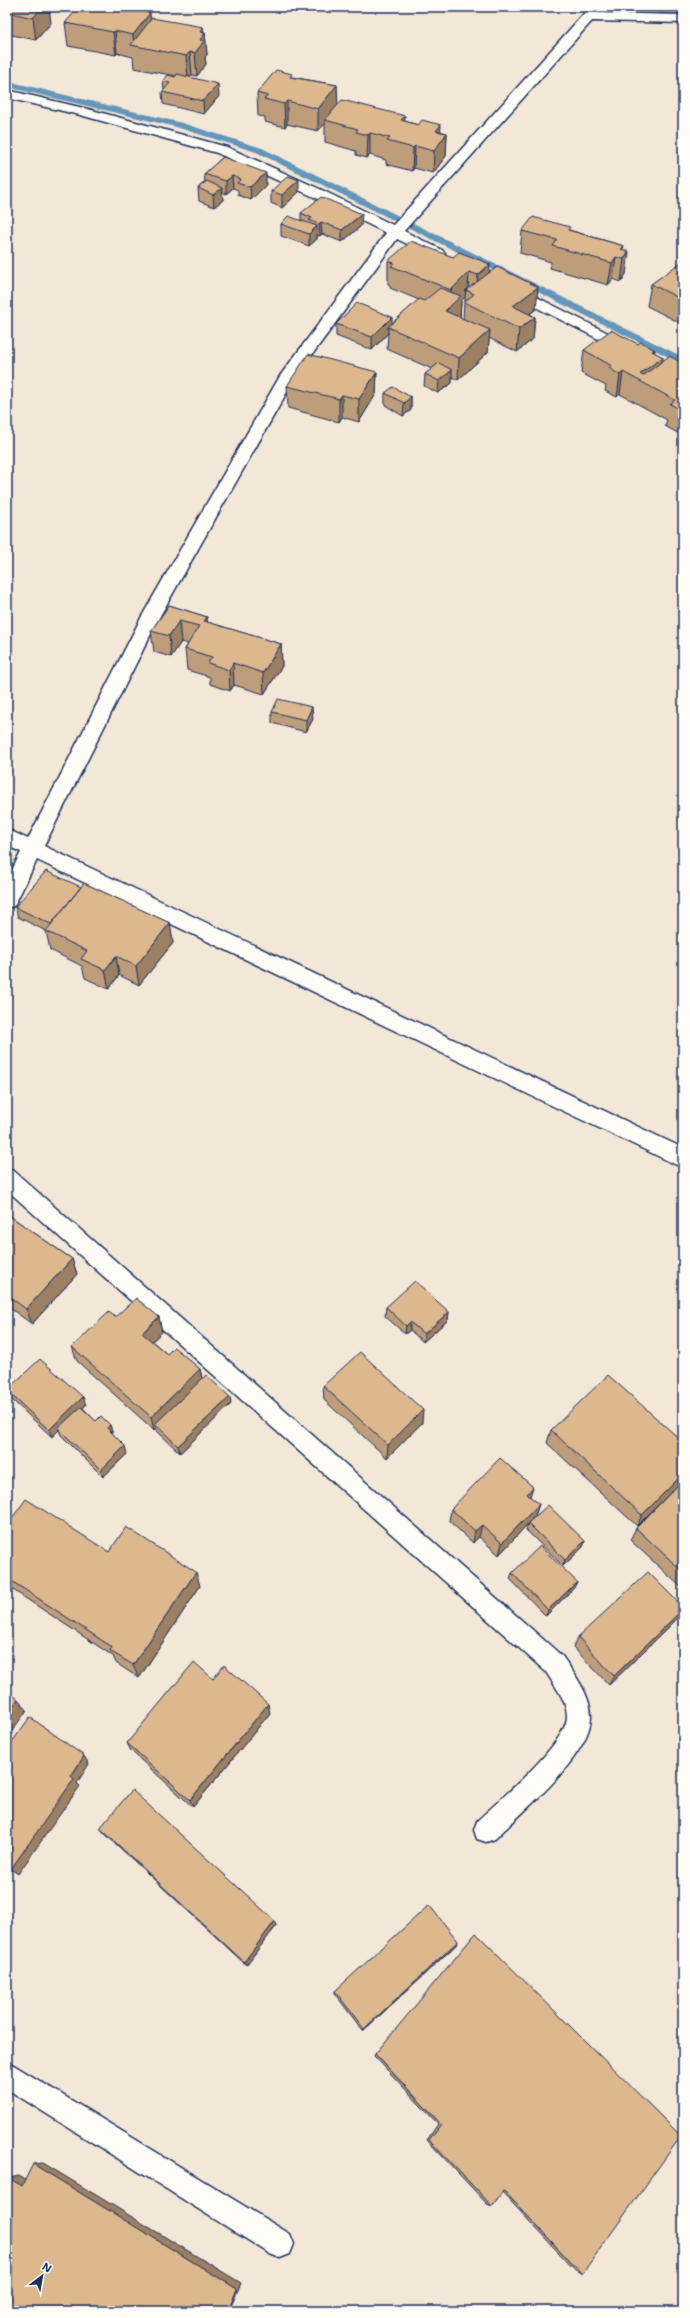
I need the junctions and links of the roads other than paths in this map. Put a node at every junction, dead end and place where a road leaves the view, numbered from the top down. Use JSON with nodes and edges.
{"nodes":[{"id":1,"x":593,"y":12,"type":"edge"},
{"id":2,"x":683,"y":19,"type":"edge"},
{"id":3,"x":7,"y":94,"type":"edge"},
{"id":4,"x":394,"y":233,"type":"junction"},
{"id":5,"x":450,"y":260,"type":"edge"},
{"id":6,"x":497,"y":282,"type":"edge"},
{"id":7,"x":683,"y":377,"type":"edge"},
{"id":8,"x":7,"y":837,"type":"edge"},
{"id":9,"x":33,"y":849,"type":"junction"},
{"id":10,"x":7,"y":900,"type":"edge"},
{"id":11,"x":683,"y":1158,"type":"edge"},
{"id":12,"x":7,"y":1177,"type":"edge"},
{"id":13,"x":486,"y":1830,"type":"dead end"},
{"id":14,"x":7,"y":2074,"type":"edge"},
{"id":15,"x":280,"y":2244,"type":"dead end"}],
"edges":[{"from":1,"to":2,"type":"street"},
{"from":1,"to":4,"type":"street"},
{"from":3,"to":4,"type":"street"},
{"from":4,"to":5,"type":"street"},
{"from":4,"to":9,"type":"street"},
{"from":6,"to":7,"type":"street"},
{"from":8,"to":9,"type":"street"},
{"from":9,"to":10,"type":"street"},
{"from":9,"to":11,"type":"street"},
{"from":12,"to":13,"type":"lane"},
{"from":14,"to":15,"type":"lane"}]}
